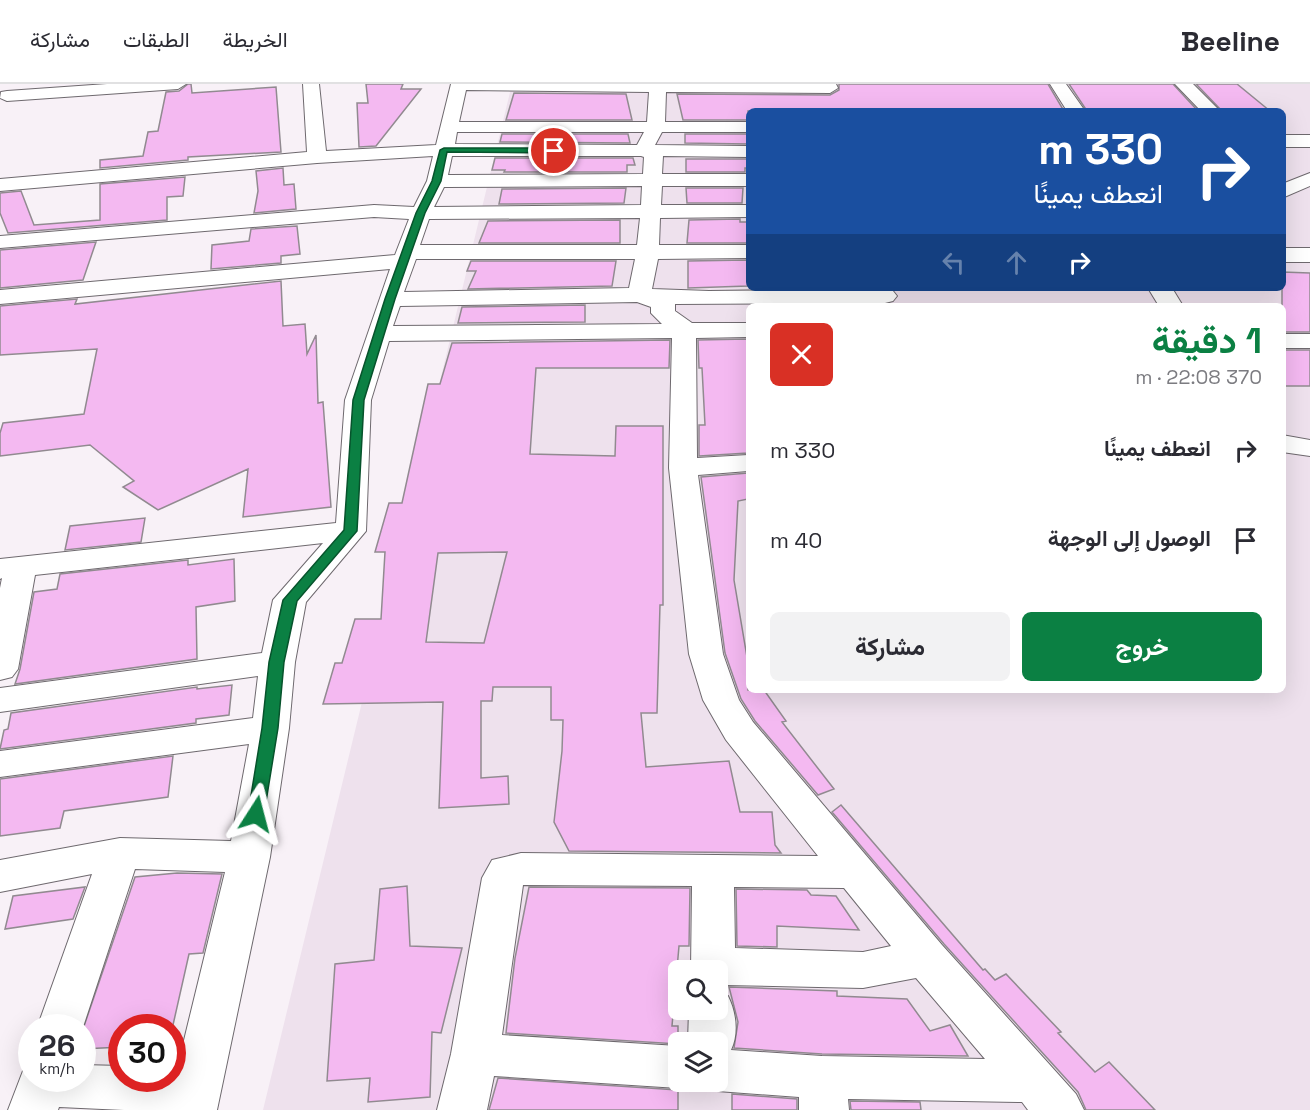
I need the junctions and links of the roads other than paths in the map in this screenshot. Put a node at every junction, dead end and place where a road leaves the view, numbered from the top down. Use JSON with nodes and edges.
{"nodes":[{"id":1,"x":178,"y":84,"type":"edge"},
{"id":2,"x":311,"y":84,"type":"edge"},
{"id":3,"x":1058,"y":84,"type":"edge"},
{"id":4,"x":1183,"y":84,"type":"edge"},
{"id":5,"x":459,"y":85,"type":"edge"},
{"id":6,"x":658,"y":85,"type":"edge"},
{"id":7,"x":10,"y":90,"type":"edge"},
{"id":8,"x":832,"y":92,"type":"edge"},
{"id":9,"x":1074,"y":108,"type":"edge"},
{"id":10,"x":1208,"y":108,"type":"edge"},
{"id":11,"x":0,"y":113,"type":"edge"},
{"id":12,"x":656,"y":126,"type":"junction"},
{"id":13,"x":746,"y":127,"type":"edge"},
{"id":14,"x":446,"y":139,"type":"junction"},
{"id":15,"x":1286,"y":141,"type":"edge"},
{"id":16,"x":1310,"y":141,"type":"edge"},
{"id":17,"x":643,"y":151,"type":"junction"},
{"id":18,"x":746,"y":151,"type":"edge"},
{"id":19,"x":317,"y":158,"type":"junction"},
{"id":20,"x":1310,"y":179,"type":"edge"},
{"id":21,"x":653,"y":180,"type":"junction"},
{"id":22,"x":746,"y":180,"type":"edge"},
{"id":23,"x":436,"y":181,"type":"junction"},
{"id":24,"x":0,"y":185,"type":"edge"},
{"id":25,"x":1286,"y":190,"type":"edge"},
{"id":26,"x":651,"y":210,"type":"junction"},
{"id":27,"x":746,"y":212,"type":"edge"},
{"id":28,"x":421,"y":213,"type":"junction"},
{"id":29,"x":0,"y":242,"type":"edge"},
{"id":30,"x":648,"y":251,"type":"junction"},
{"id":31,"x":746,"y":252,"type":"edge"},
{"id":32,"x":1286,"y":255,"type":"edge"},
{"id":33,"x":1310,"y":255,"type":"edge"},
{"id":34,"x":406,"y":256,"type":"junction"},
{"id":35,"x":639,"y":296,"type":"junction"},
{"id":36,"x":0,"y":297,"type":"edge"},
{"id":37,"x":888,"y":297,"type":"edge"},
{"id":38,"x":390,"y":299,"type":"junction"},
{"id":39,"x":684,"y":329,"type":"junction"},
{"id":40,"x":746,"y":330,"type":"edge"},
{"id":41,"x":378,"y":334,"type":"junction"},
{"id":42,"x":1286,"y":341,"type":"edge"},
{"id":43,"x":1310,"y":341,"type":"edge"},
{"id":44,"x":1286,"y":444,"type":"edge"},
{"id":45,"x":1310,"y":448,"type":"edge"},
{"id":46,"x":746,"y":463,"type":"edge"},
{"id":47,"x":683,"y":468,"type":"junction"},
{"id":48,"x":351,"y":531,"type":"junction"},
{"id":49,"x":11,"y":567,"type":"edge"},
{"id":50,"x":2,"y":651,"type":"edge"},
{"id":51,"x":277,"y":662,"type":"junction"},
{"id":52,"x":0,"y":700,"type":"edge"},
{"id":53,"x":270,"y":728,"type":"junction"},
{"id":54,"x":0,"y":764,"type":"edge"},
{"id":55,"x":120,"y":853,"type":"junction"},
{"id":56,"x":249,"y":857,"type":"junction"},
{"id":57,"x":713,"y":872,"type":"junction"},
{"id":58,"x":857,"y":872,"type":"junction"},
{"id":59,"x":0,"y":876,"type":"edge"},
{"id":60,"x":926,"y":958,"type":"junction"},
{"id":61,"x":713,"y":960,"type":"edge"},
{"id":62,"x":728,"y":981,"type":"edge"},
{"id":63,"x":65,"y":1014,"type":"edge"},
{"id":64,"x":475,"y":1054,"type":"junction"},
{"id":65,"x":668,"y":1066,"type":"edge"},
{"id":66,"x":728,"y":1072,"type":"edge"},
{"id":67,"x":54,"y":1092,"type":"edge"},
{"id":68,"x":823,"y":1094,"type":"edge"},
{"id":69,"x":1046,"y":1096,"type":"edge"},
{"id":70,"x":194,"y":1101,"type":"edge"},
{"id":71,"x":462,"y":1110,"type":"edge"}],
"edges":[{"from":1,"to":7,"type":"street"},
{"from":2,"to":19,"type":"street"},
{"from":3,"to":9,"type":"street"},
{"from":4,"to":10,"type":"street"},
{"from":5,"to":6,"type":"street"},
{"from":5,"to":14,"type":"street"},
{"from":6,"to":8,"type":"street"},
{"from":6,"to":12,"type":"street"},
{"from":7,"to":11,"type":"street"},
{"from":12,"to":13,"type":"street"},
{"from":12,"to":14,"type":"street"},
{"from":12,"to":17,"type":"street"},
{"from":14,"to":17,"type":"street"},
{"from":14,"to":19,"type":"street"},
{"from":14,"to":23,"type":"street"},
{"from":15,"to":16,"type":"street"},
{"from":17,"to":18,"type":"street"},
{"from":17,"to":21,"type":"street"},
{"from":19,"to":24,"type":"street"},
{"from":20,"to":25,"type":"street"},
{"from":21,"to":22,"type":"street"},
{"from":21,"to":23,"type":"street"},
{"from":21,"to":26,"type":"street"},
{"from":23,"to":28,"type":"street"},
{"from":26,"to":27,"type":"street"},
{"from":26,"to":28,"type":"street"},
{"from":26,"to":30,"type":"street"},
{"from":28,"to":29,"type":"street"},
{"from":28,"to":34,"type":"street"},
{"from":30,"to":31,"type":"street"},
{"from":30,"to":34,"type":"street"},
{"from":30,"to":35,"type":"street"},
{"from":32,"to":33,"type":"street"},
{"from":34,"to":36,"type":"street"},
{"from":34,"to":38,"type":"street"},
{"from":35,"to":37,"type":"street"},
{"from":35,"to":38,"type":"street"},
{"from":35,"to":39,"type":"street"},
{"from":38,"to":41,"type":"street"},
{"from":39,"to":40,"type":"street"},
{"from":39,"to":41,"type":"street"},
{"from":39,"to":47,"type":"street"},
{"from":41,"to":48,"type":"street"},
{"from":42,"to":43,"type":"street"},
{"from":44,"to":45,"type":"street"},
{"from":46,"to":47,"type":"street"},
{"from":47,"to":58,"type":"street"},
{"from":48,"to":49,"type":"street"},
{"from":48,"to":51,"type":"street"},
{"from":49,"to":50,"type":"street"},
{"from":51,"to":52,"type":"street"},
{"from":51,"to":53,"type":"street"},
{"from":53,"to":54,"type":"street"},
{"from":53,"to":56,"type":"street"},
{"from":55,"to":56,"type":"street"},
{"from":55,"to":59,"type":"street"},
{"from":55,"to":63,"type":"street"},
{"from":56,"to":70,"type":"street"},
{"from":57,"to":58,"type":"street"},
{"from":57,"to":61,"type":"street"},
{"from":57,"to":64,"type":"street"},
{"from":58,"to":60,"type":"street"},
{"from":60,"to":62,"type":"street"},
{"from":60,"to":69,"type":"street"},
{"from":64,"to":65,"type":"street"},
{"from":64,"to":71,"type":"street"},
{"from":66,"to":68,"type":"street"},
{"from":67,"to":70,"type":"street"},
{"from":68,"to":69,"type":"street"}]}
